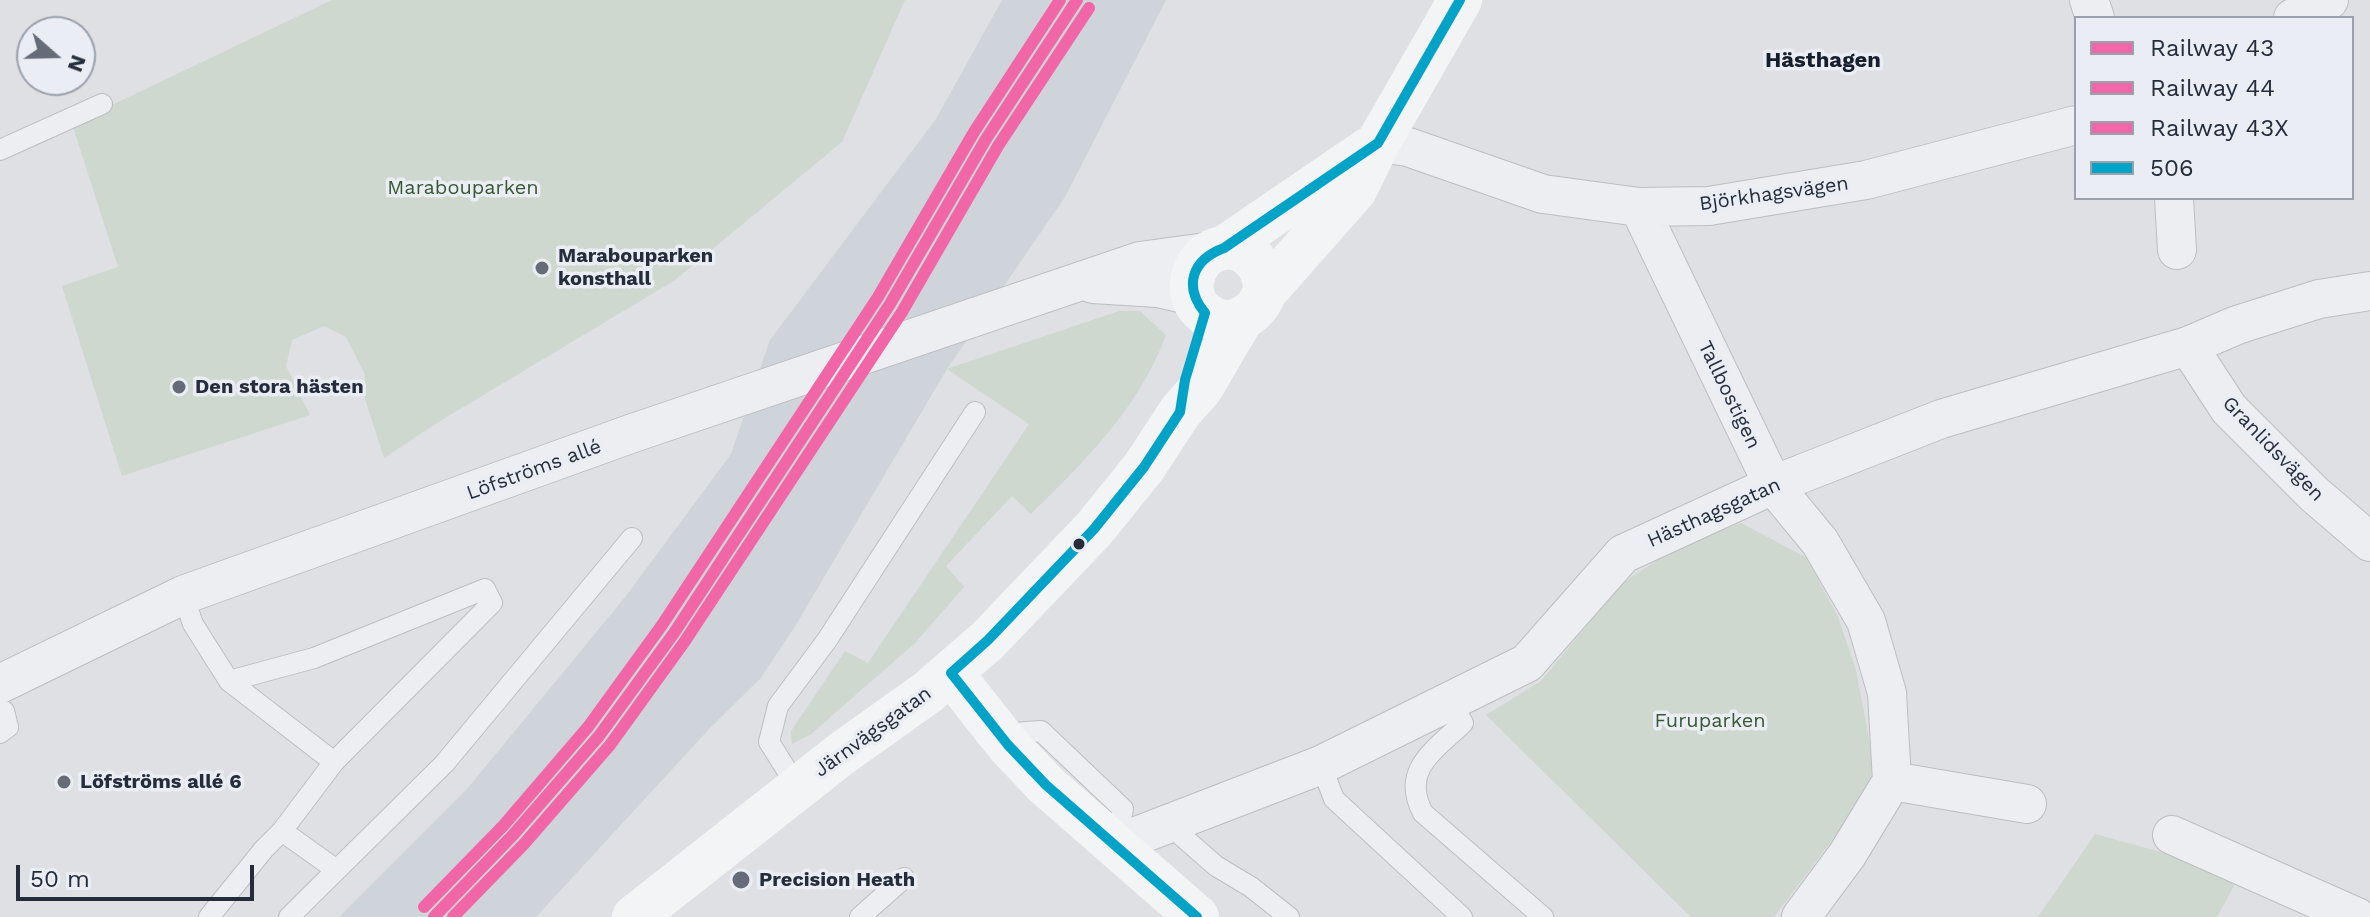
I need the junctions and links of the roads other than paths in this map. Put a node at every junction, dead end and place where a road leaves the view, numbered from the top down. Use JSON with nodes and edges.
{"nodes":[{"id":1,"x":1460,"y":0,"type":"edge"},
{"id":2,"x":2329,"y":0,"type":"edge"},
{"id":3,"x":2297,"y":16,"type":"edge"},
{"id":4,"x":102,"y":104,"type":"dead end"},
{"id":5,"x":2074,"y":126,"type":"edge"},
{"id":6,"x":1378,"y":143,"type":"junction"},
{"id":7,"x":0,"y":150,"type":"edge"},
{"id":8,"x":2174,"y":200,"type":"edge"},
{"id":9,"x":1639,"y":207,"type":"junction"},
{"id":10,"x":1219,"y":249,"type":"junction"},
{"id":11,"x":2177,"y":250,"type":"dead end"},
{"id":12,"x":1078,"y":283,"type":"junction"},
{"id":13,"x":2370,"y":291,"type":"edge"},
{"id":14,"x":1226,"y":306,"type":"junction"},
{"id":15,"x":2188,"y":346,"type":"junction"},
{"id":16,"x":975,"y":412,"type":"dead end"},
{"id":17,"x":1773,"y":485,"type":"junction"},
{"id":18,"x":632,"y":538,"type":"dead end"},
{"id":19,"x":2370,"y":542,"type":"edge"},
{"id":20,"x":183,"y":595,"type":"junction"},
{"id":21,"x":951,"y":673,"type":"junction"},
{"id":22,"x":229,"y":681,"type":"junction"},
{"id":23,"x":2,"y":697,"type":"edge"},
{"id":24,"x":1450,"y":701,"type":"junction"},
{"id":25,"x":0,"y":733,"type":"edge"},
{"id":26,"x":334,"y":762,"type":"junction"},
{"id":27,"x":1321,"y":765,"type":"junction"},
{"id":28,"x":1892,"y":781,"type":"junction"},
{"id":29,"x":798,"y":788,"type":"junction"},
{"id":30,"x":2027,"y":804,"type":"dead end"},
{"id":31,"x":1168,"y":824,"type":"junction"},
{"id":32,"x":282,"y":831,"type":"junction"},
{"id":33,"x":2172,"y":835,"type":"dead end"},
{"id":34,"x":1116,"y":844,"type":"junction"},
{"id":35,"x":335,"y":869,"type":"junction"},
{"id":36,"x":904,"y":878,"type":"dead end"},
{"id":37,"x":209,"y":917,"type":"edge"},
{"id":38,"x":289,"y":917,"type":"edge"},
{"id":39,"x":634,"y":917,"type":"edge"},
{"id":40,"x":860,"y":917,"type":"edge"},
{"id":41,"x":1197,"y":917,"type":"edge"},
{"id":42,"x":1289,"y":917,"type":"edge"},
{"id":43,"x":1462,"y":917,"type":"edge"},
{"id":44,"x":1543,"y":917,"type":"edge"},
{"id":45,"x":1801,"y":917,"type":"edge"},
{"id":46,"x":2357,"y":917,"type":"edge"}],
"edges":[{"from":1,"to":6,"type":"street","name":"Järnvägsgatan"},
{"from":2,"to":3,"type":"street"},
{"from":4,"to":7,"type":"lane"},
{"from":5,"to":9,"type":"street","name":"Björkhagsvägen"},
{"from":6,"to":9,"type":"street","name":"Björkhagsvägen"},
{"from":6,"to":10,"type":"street","name":"Järnvägsgatan"},
{"from":6,"to":14,"type":"street","name":"Järnvägsgatan"},
{"from":8,"to":11,"type":"street"},
{"from":9,"to":17,"type":"street","name":"Tallbostigen"},
{"from":10,"to":12,"type":"street","name":"Löfströms allé"},
{"from":10,"to":14,"type":"street","name":"Järnvägsgatan"},
{"from":10,"to":14,"type":"street"},
{"from":12,"to":14,"type":"street","name":"Löfströms allé"},
{"from":12,"to":20,"type":"street","name":"Löfströms allé"},
{"from":13,"to":15,"type":"street","name":"Hästhagsgatan"},
{"from":14,"to":21,"type":"street","name":"Järnvägsgatan"},
{"from":15,"to":17,"type":"street","name":"Hästhagsgatan"},
{"from":15,"to":19,"type":"street","name":"Granlidsvägen"},
{"from":16,"to":29,"type":"lane"},
{"from":17,"to":24,"type":"street","name":"Hästhagsgatan"},
{"from":17,"to":28,"type":"street","name":"Tallbostigen"},
{"from":18,"to":35,"type":"lane"},
{"from":20,"to":22,"type":"lane"},
{"from":20,"to":23,"type":"street","name":"Löfströms allé"},
{"from":21,"to":29,"type":"street","name":"Järnvägsgatan"},
{"from":21,"to":34,"type":"street"},
{"from":22,"to":26,"type":"lane"},
{"from":22,"to":26,"type":"lane"},
{"from":23,"to":25,"type":"lane"},
{"from":24,"to":27,"type":"street","name":"Hästhagsgatan"},
{"from":24,"to":44,"type":"lane"},
{"from":26,"to":32,"type":"lane"},
{"from":27,"to":31,"type":"street","name":"Hästhagsgatan"},
{"from":27,"to":43,"type":"lane"},
{"from":28,"to":30,"type":"street"},
{"from":28,"to":45,"type":"street"},
{"from":29,"to":39,"type":"street","name":"Järnvägsgatan"},
{"from":31,"to":34,"type":"street","name":"Hästhagsgatan"},
{"from":31,"to":42,"type":"lane"},
{"from":32,"to":35,"type":"lane"},
{"from":32,"to":37,"type":"lane"},
{"from":33,"to":46,"type":"street"},
{"from":34,"to":41,"type":"street"},
{"from":35,"to":38,"type":"lane"},
{"from":36,"to":40,"type":"lane"}]}
